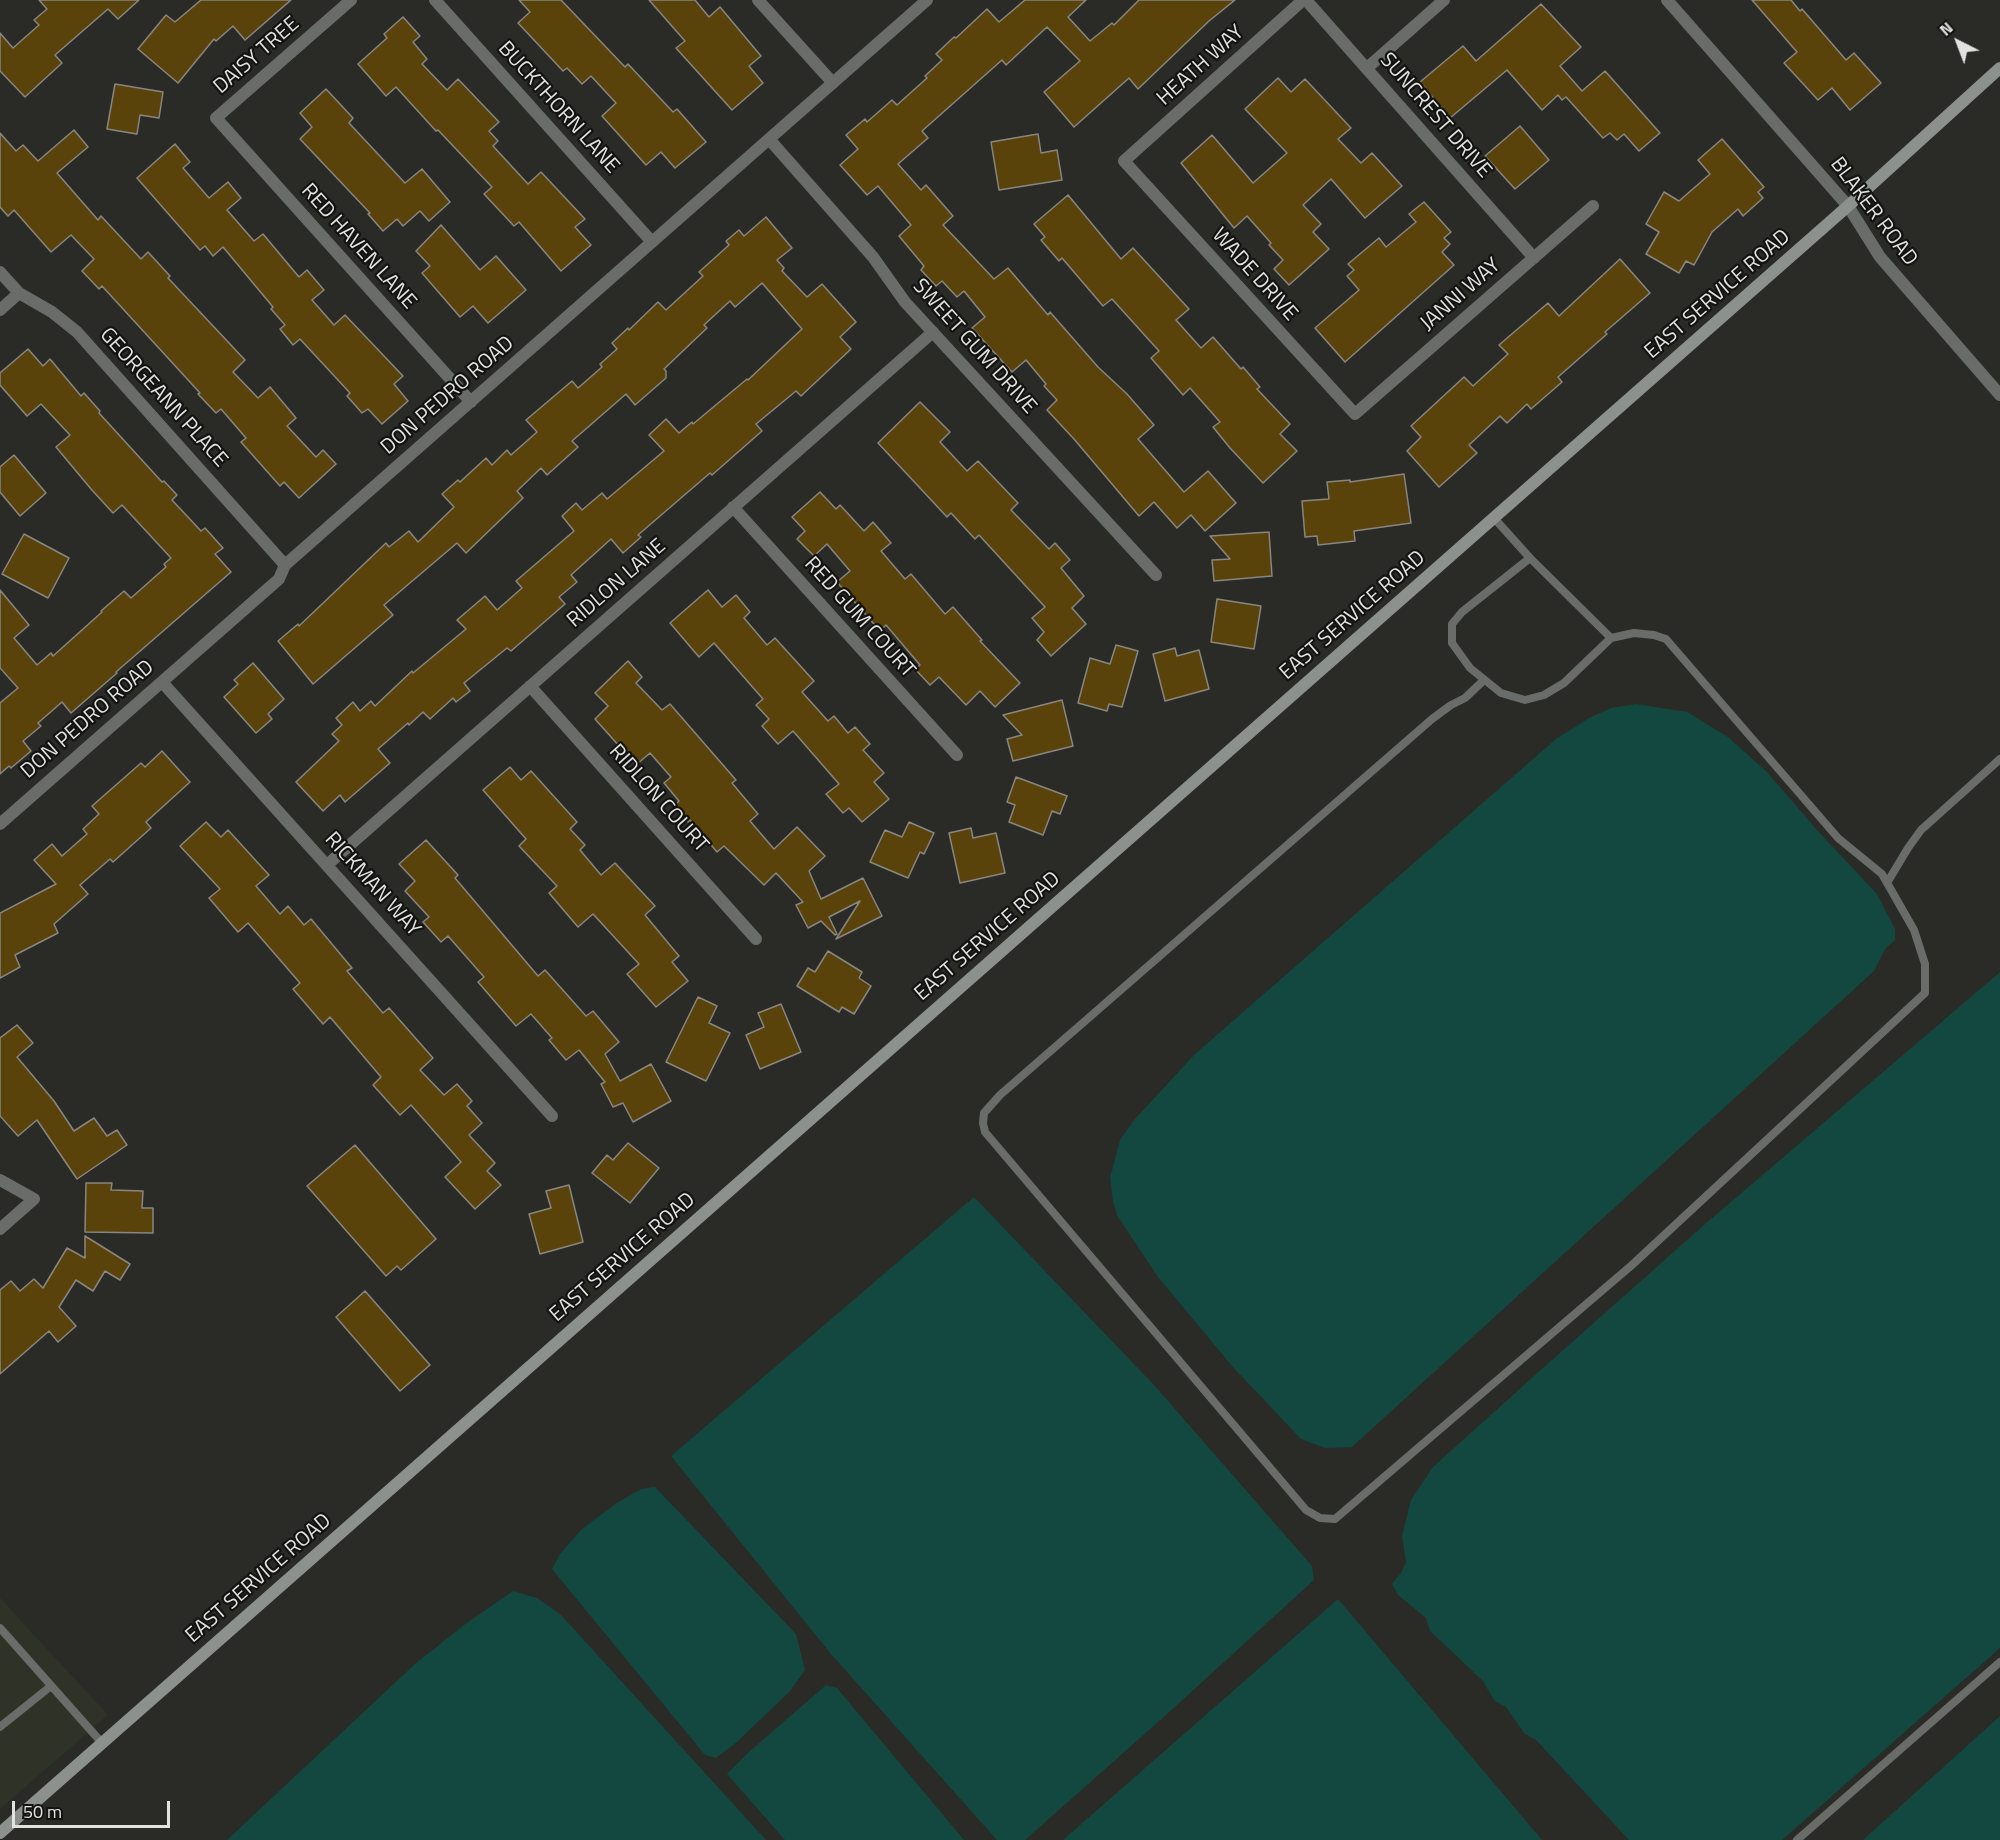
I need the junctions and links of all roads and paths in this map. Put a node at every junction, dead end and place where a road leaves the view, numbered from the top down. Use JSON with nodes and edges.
{"nodes":[{"id":1,"x":351,"y":0,"type":"edge"},
{"id":2,"x":435,"y":0,"type":"edge"},
{"id":3,"x":758,"y":0,"type":"edge"},
{"id":4,"x":927,"y":0,"type":"edge"},
{"id":5,"x":1305,"y":0,"type":"edge"},
{"id":6,"x":1444,"y":0,"type":"edge"},
{"id":7,"x":1667,"y":0,"type":"edge"},
{"id":8,"x":1367,"y":68,"type":"junction"},
{"id":9,"x":2000,"y":68,"type":"edge"},
{"id":10,"x":833,"y":83,"type":"junction"},
{"id":11,"x":216,"y":118,"type":"joint"},
{"id":12,"x":769,"y":140,"type":"junction"},
{"id":13,"x":1124,"y":161,"type":"joint"},
{"id":14,"x":1593,"y":206,"type":"dead end"},
{"id":15,"x":1848,"y":206,"type":"junction"},
{"id":16,"x":652,"y":242,"type":"junction"},
{"id":17,"x":1534,"y":258,"type":"junction"},
{"id":18,"x":0,"y":272,"type":"edge"},
{"id":19,"x":19,"y":293,"type":"junction"},
{"id":20,"x":0,"y":310,"type":"edge"},
{"id":21,"x":933,"y":332,"type":"junction"},
{"id":22,"x":2000,"y":395,"type":"edge"},
{"id":23,"x":471,"y":402,"type":"junction"},
{"id":24,"x":1355,"y":414,"type":"joint"},
{"id":25,"x":733,"y":507,"type":"junction"},
{"id":26,"x":1494,"y":518,"type":"junction"},
{"id":27,"x":1530,"y":558,"type":"junction"},
{"id":28,"x":285,"y":565,"type":"junction"},
{"id":29,"x":1155,"y":575,"type":"dead end"},
{"id":30,"x":1611,"y":638,"type":"junction"},
{"id":31,"x":1484,"y":680,"type":"junction"},
{"id":32,"x":162,"y":682,"type":"junction"},
{"id":33,"x":530,"y":686,"type":"junction"},
{"id":34,"x":957,"y":754,"type":"dead end"},
{"id":35,"x":2000,"y":759,"type":"edge"},
{"id":36,"x":0,"y":824,"type":"edge"},
{"id":37,"x":327,"y":864,"type":"junction"},
{"id":38,"x":1887,"y":883,"type":"junction"},
{"id":39,"x":756,"y":939,"type":"dead end"},
{"id":40,"x":552,"y":1116,"type":"dead end"},
{"id":41,"x":0,"y":1180,"type":"edge"},
{"id":42,"x":0,"y":1229,"type":"edge"},
{"id":43,"x":0,"y":1628,"type":"edge"},
{"id":44,"x":2000,"y":1662,"type":"edge"},
{"id":45,"x":51,"y":1686,"type":"junction"},
{"id":46,"x":0,"y":1728,"type":"edge"},
{"id":47,"x":102,"y":1743,"type":"junction"},
{"id":48,"x":0,"y":1833,"type":"edge"},
{"id":49,"x":1797,"y":1840,"type":"edge"}],
"edges":[{"from":1,"to":11,"type":"street","name":"DAISY TREE"},
{"from":2,"to":16,"type":"street","name":"BUCKTHORN LANE"},
{"from":3,"to":10,"type":"street"},
{"from":4,"to":10,"type":"street","name":"DON PEDRO ROAD"},
{"from":5,"to":8,"type":"street","name":"SUNCREST DRIVE"},
{"from":5,"to":13,"type":"street","name":"HEATH WAY"},
{"from":6,"to":8,"type":"street"},
{"from":7,"to":15,"type":"street","name":"BLAKER ROAD"},
{"from":8,"to":17,"type":"street","name":"SUNCREST DRIVE"},
{"from":9,"to":15,"type":"street","name":"EAST SERVICE ROAD"},
{"from":10,"to":12,"type":"street","name":"DON PEDRO ROAD"},
{"from":11,"to":23,"type":"street","name":"RED HAVEN LANE"},
{"from":12,"to":16,"type":"street","name":"DON PEDRO ROAD"},
{"from":12,"to":21,"type":"street","name":"SWEET GUM DRIVE"},
{"from":13,"to":24,"type":"street","name":"WADE DRIVE"},
{"from":14,"to":17,"type":"street","name":"JANNI WAY"},
{"from":15,"to":22,"type":"street","name":"BLAKER ROAD"},
{"from":15,"to":26,"type":"street","name":"EAST SERVICE ROAD"},
{"from":16,"to":23,"type":"street","name":"DON PEDRO ROAD"},
{"from":17,"to":24,"type":"street","name":"JANNI WAY"},
{"from":18,"to":19,"type":"street","name":"GEORGEANN PLACE"},
{"from":19,"to":20,"type":"street"},
{"from":19,"to":28,"type":"street","name":"GEORGEANN PLACE"},
{"from":21,"to":25,"type":"street","name":"RIDLON LANE"},
{"from":21,"to":29,"type":"street","name":"SWEET GUM DRIVE"},
{"from":23,"to":28,"type":"street","name":"DON PEDRO ROAD"},
{"from":25,"to":33,"type":"street","name":"RIDLON LANE"},
{"from":25,"to":34,"type":"street","name":"RED GUM COURT"},
{"from":26,"to":27,"type":"lane"},
{"from":26,"to":47,"type":"street","name":"EAST SERVICE ROAD"},
{"from":27,"to":30,"type":"lane"},
{"from":27,"to":31,"type":"lane"},
{"from":28,"to":32,"type":"street","name":"DON PEDRO ROAD"},
{"from":30,"to":31,"type":"lane"},
{"from":30,"to":38,"type":"lane"},
{"from":31,"to":38,"type":"lane"},
{"from":32,"to":36,"type":"street","name":"DON PEDRO ROAD"},
{"from":32,"to":37,"type":"street","name":"RICKMAN WAY"},
{"from":33,"to":37,"type":"street","name":"RIDLON LANE"},
{"from":33,"to":39,"type":"street","name":"RIDLON COURT"},
{"from":35,"to":38,"type":"lane"},
{"from":37,"to":40,"type":"street","name":"RICKMAN WAY"},
{"from":41,"to":42,"type":"street"},
{"from":43,"to":45,"type":"lane"},
{"from":44,"to":49,"type":"lane"},
{"from":45,"to":46,"type":"lane"},
{"from":45,"to":47,"type":"lane"},
{"from":47,"to":48,"type":"street","name":"EAST SERVICE ROAD"}]}
